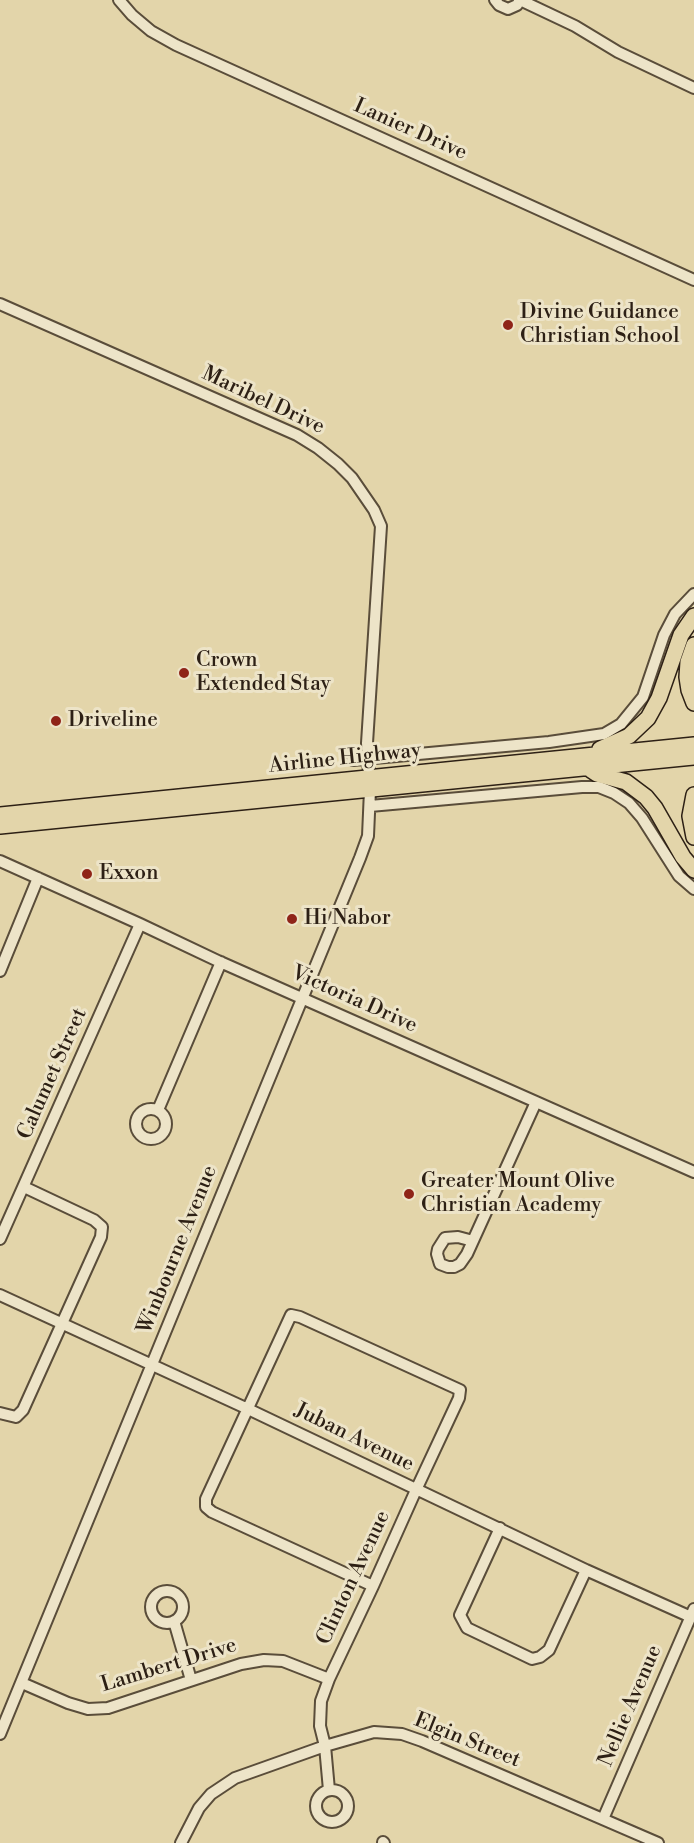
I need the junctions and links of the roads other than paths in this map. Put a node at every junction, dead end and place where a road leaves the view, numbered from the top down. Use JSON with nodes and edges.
{"nodes":[{"id":1,"x":119,"y":0,"type":"edge"},
{"id":2,"x":495,"y":0,"type":"edge"},
{"id":3,"x":694,"y":88,"type":"edge"},
{"id":4,"x":694,"y":280,"type":"edge"},
{"id":5,"x":0,"y":304,"type":"edge"},
{"id":6,"x":694,"y":594,"type":"edge"},
{"id":7,"x":694,"y":616,"type":"edge"},
{"id":8,"x":694,"y":645,"type":"edge"},
{"id":9,"x":694,"y":703,"type":"edge"},
{"id":10,"x":694,"y":745,"type":"edge"},
{"id":11,"x":694,"y":757,"type":"edge"},
{"id":12,"x":368,"y":759,"type":"junction"},
{"id":13,"x":353,"y":760,"type":"dead end"},
{"id":14,"x":592,"y":761,"type":"junction"},
{"id":15,"x":370,"y":783,"type":"junction"},
{"id":16,"x":694,"y":795,"type":"edge"},
{"id":17,"x":180,"y":802,"type":"junction"},
{"id":18,"x":370,"y":806,"type":"junction"},
{"id":19,"x":0,"y":815,"type":"edge"},
{"id":20,"x":0,"y":826,"type":"edge"},
{"id":21,"x":694,"y":837,"type":"edge"},
{"id":22,"x":0,"y":861,"type":"edge"},
{"id":23,"x":694,"y":870,"type":"edge"},
{"id":24,"x":38,"y":878,"type":"junction"},
{"id":25,"x":694,"y":889,"type":"edge"},
{"id":26,"x":140,"y":924,"type":"junction"},
{"id":27,"x":220,"y":962,"type":"junction"},
{"id":28,"x":0,"y":971,"type":"edge"},
{"id":29,"x":302,"y":998,"type":"junction"},
{"id":30,"x":536,"y":1102,"type":"junction"},
{"id":31,"x":158,"y":1110,"type":"dead end"},
{"id":32,"x":694,"y":1172,"type":"edge"},
{"id":33,"x":24,"y":1187,"type":"junction"},
{"id":34,"x":0,"y":1239,"type":"edge"},
{"id":35,"x":473,"y":1241,"type":"dead end"},
{"id":36,"x":0,"y":1296,"type":"edge"},
{"id":37,"x":63,"y":1323,"type":"junction"},
{"id":38,"x":152,"y":1365,"type":"junction"},
{"id":39,"x":248,"y":1409,"type":"junction"},
{"id":40,"x":0,"y":1413,"type":"edge"},
{"id":41,"x":416,"y":1490,"type":"junction"},
{"id":42,"x":500,"y":1528,"type":"junction"},
{"id":43,"x":586,"y":1570,"type":"junction"},
{"id":44,"x":373,"y":1586,"type":"junction"},
{"id":45,"x":692,"y":1613,"type":"edge"},
{"id":46,"x":174,"y":1621,"type":"dead end"},
{"id":47,"x":329,"y":1679,"type":"junction"},
{"id":48,"x":191,"y":1680,"type":"junction"},
{"id":49,"x":22,"y":1683,"type":"junction"},
{"id":50,"x":0,"y":1734,"type":"edge"},
{"id":51,"x":325,"y":1746,"type":"junction"},
{"id":52,"x":329,"y":1790,"type":"dead end"},
{"id":53,"x":603,"y":1819,"type":"junction"},
{"id":54,"x":181,"y":1843,"type":"edge"},
{"id":55,"x":658,"y":1843,"type":"edge"}],
"edges":[{"from":1,"to":4,"type":"street","name":"Lanier Drive"},
{"from":2,"to":3,"type":"street"},
{"from":5,"to":12,"type":"street","name":"Maribel Drive"},
{"from":6,"to":12,"type":"street","name":"Airline Highway"},
{"from":7,"to":14,"type":"highway"},
{"from":8,"to":9,"type":"highway"},
{"from":10,"to":14,"type":"highway","name":"Airline Highway"},
{"from":11,"to":14,"type":"highway","name":"Airline Highway"},
{"from":12,"to":13,"type":"street","name":"Airline Highway"},
{"from":12,"to":15,"type":"street","name":"Maribel Drive"},
{"from":14,"to":15,"type":"highway","name":"Airline Highway"},
{"from":14,"to":23,"type":"highway"},
{"from":15,"to":17,"type":"highway","name":"Airline Highway"},
{"from":15,"to":18,"type":"street","name":"Winbourne Avenue"},
{"from":16,"to":21,"type":"highway"},
{"from":17,"to":19,"type":"highway","name":"Airline Highway"},
{"from":17,"to":20,"type":"highway","name":"Airline Highway"},
{"from":18,"to":25,"type":"street"},
{"from":18,"to":29,"type":"street","name":"Winbourne Avenue"},
{"from":22,"to":24,"type":"street","name":"Victoria Drive"},
{"from":24,"to":26,"type":"street","name":"Victoria Drive"},
{"from":24,"to":28,"type":"street"},
{"from":26,"to":27,"type":"street","name":"Victoria Drive"},
{"from":26,"to":33,"type":"street","name":"Calumet Street"},
{"from":27,"to":29,"type":"street","name":"Victoria Drive"},
{"from":27,"to":31,"type":"street"},
{"from":29,"to":30,"type":"street","name":"Victoria Drive"},
{"from":29,"to":38,"type":"street","name":"Winbourne Avenue"},
{"from":30,"to":32,"type":"street","name":"Victoria Drive"},
{"from":30,"to":35,"type":"street"},
{"from":33,"to":34,"type":"street","name":"Calumet Street"},
{"from":33,"to":37,"type":"street"},
{"from":36,"to":37,"type":"street","name":"Juban Avenue"},
{"from":37,"to":38,"type":"street","name":"Juban Avenue"},
{"from":37,"to":40,"type":"street"},
{"from":38,"to":39,"type":"street","name":"Juban Avenue"},
{"from":38,"to":49,"type":"street","name":"Winbourne Avenue"},
{"from":39,"to":41,"type":"street","name":"Juban Avenue"},
{"from":39,"to":41,"type":"street","name":"Clinton Avenue"},
{"from":39,"to":44,"type":"street"},
{"from":41,"to":42,"type":"street","name":"Juban Avenue"},
{"from":41,"to":44,"type":"street","name":"Clinton Avenue"},
{"from":42,"to":43,"type":"street","name":"Juban Avenue"},
{"from":42,"to":43,"type":"street"},
{"from":43,"to":45,"type":"street","name":"Juban Avenue"},
{"from":44,"to":47,"type":"street","name":"Clinton Avenue"},
{"from":45,"to":53,"type":"street","name":"Nellie Avenue"},
{"from":46,"to":48,"type":"street"},
{"from":47,"to":48,"type":"street","name":"Lambert Drive"},
{"from":47,"to":51,"type":"street","name":"Clinton Avenue"},
{"from":48,"to":49,"type":"street","name":"Lambert Drive"},
{"from":49,"to":50,"type":"street","name":"Winbourne Avenue"},
{"from":51,"to":52,"type":"street","name":"Clinton Avenue"},
{"from":51,"to":53,"type":"street","name":"Elgin Street"},
{"from":51,"to":54,"type":"street","name":"Elgin Street"},
{"from":53,"to":55,"type":"street","name":"Elgin Street"}]}
